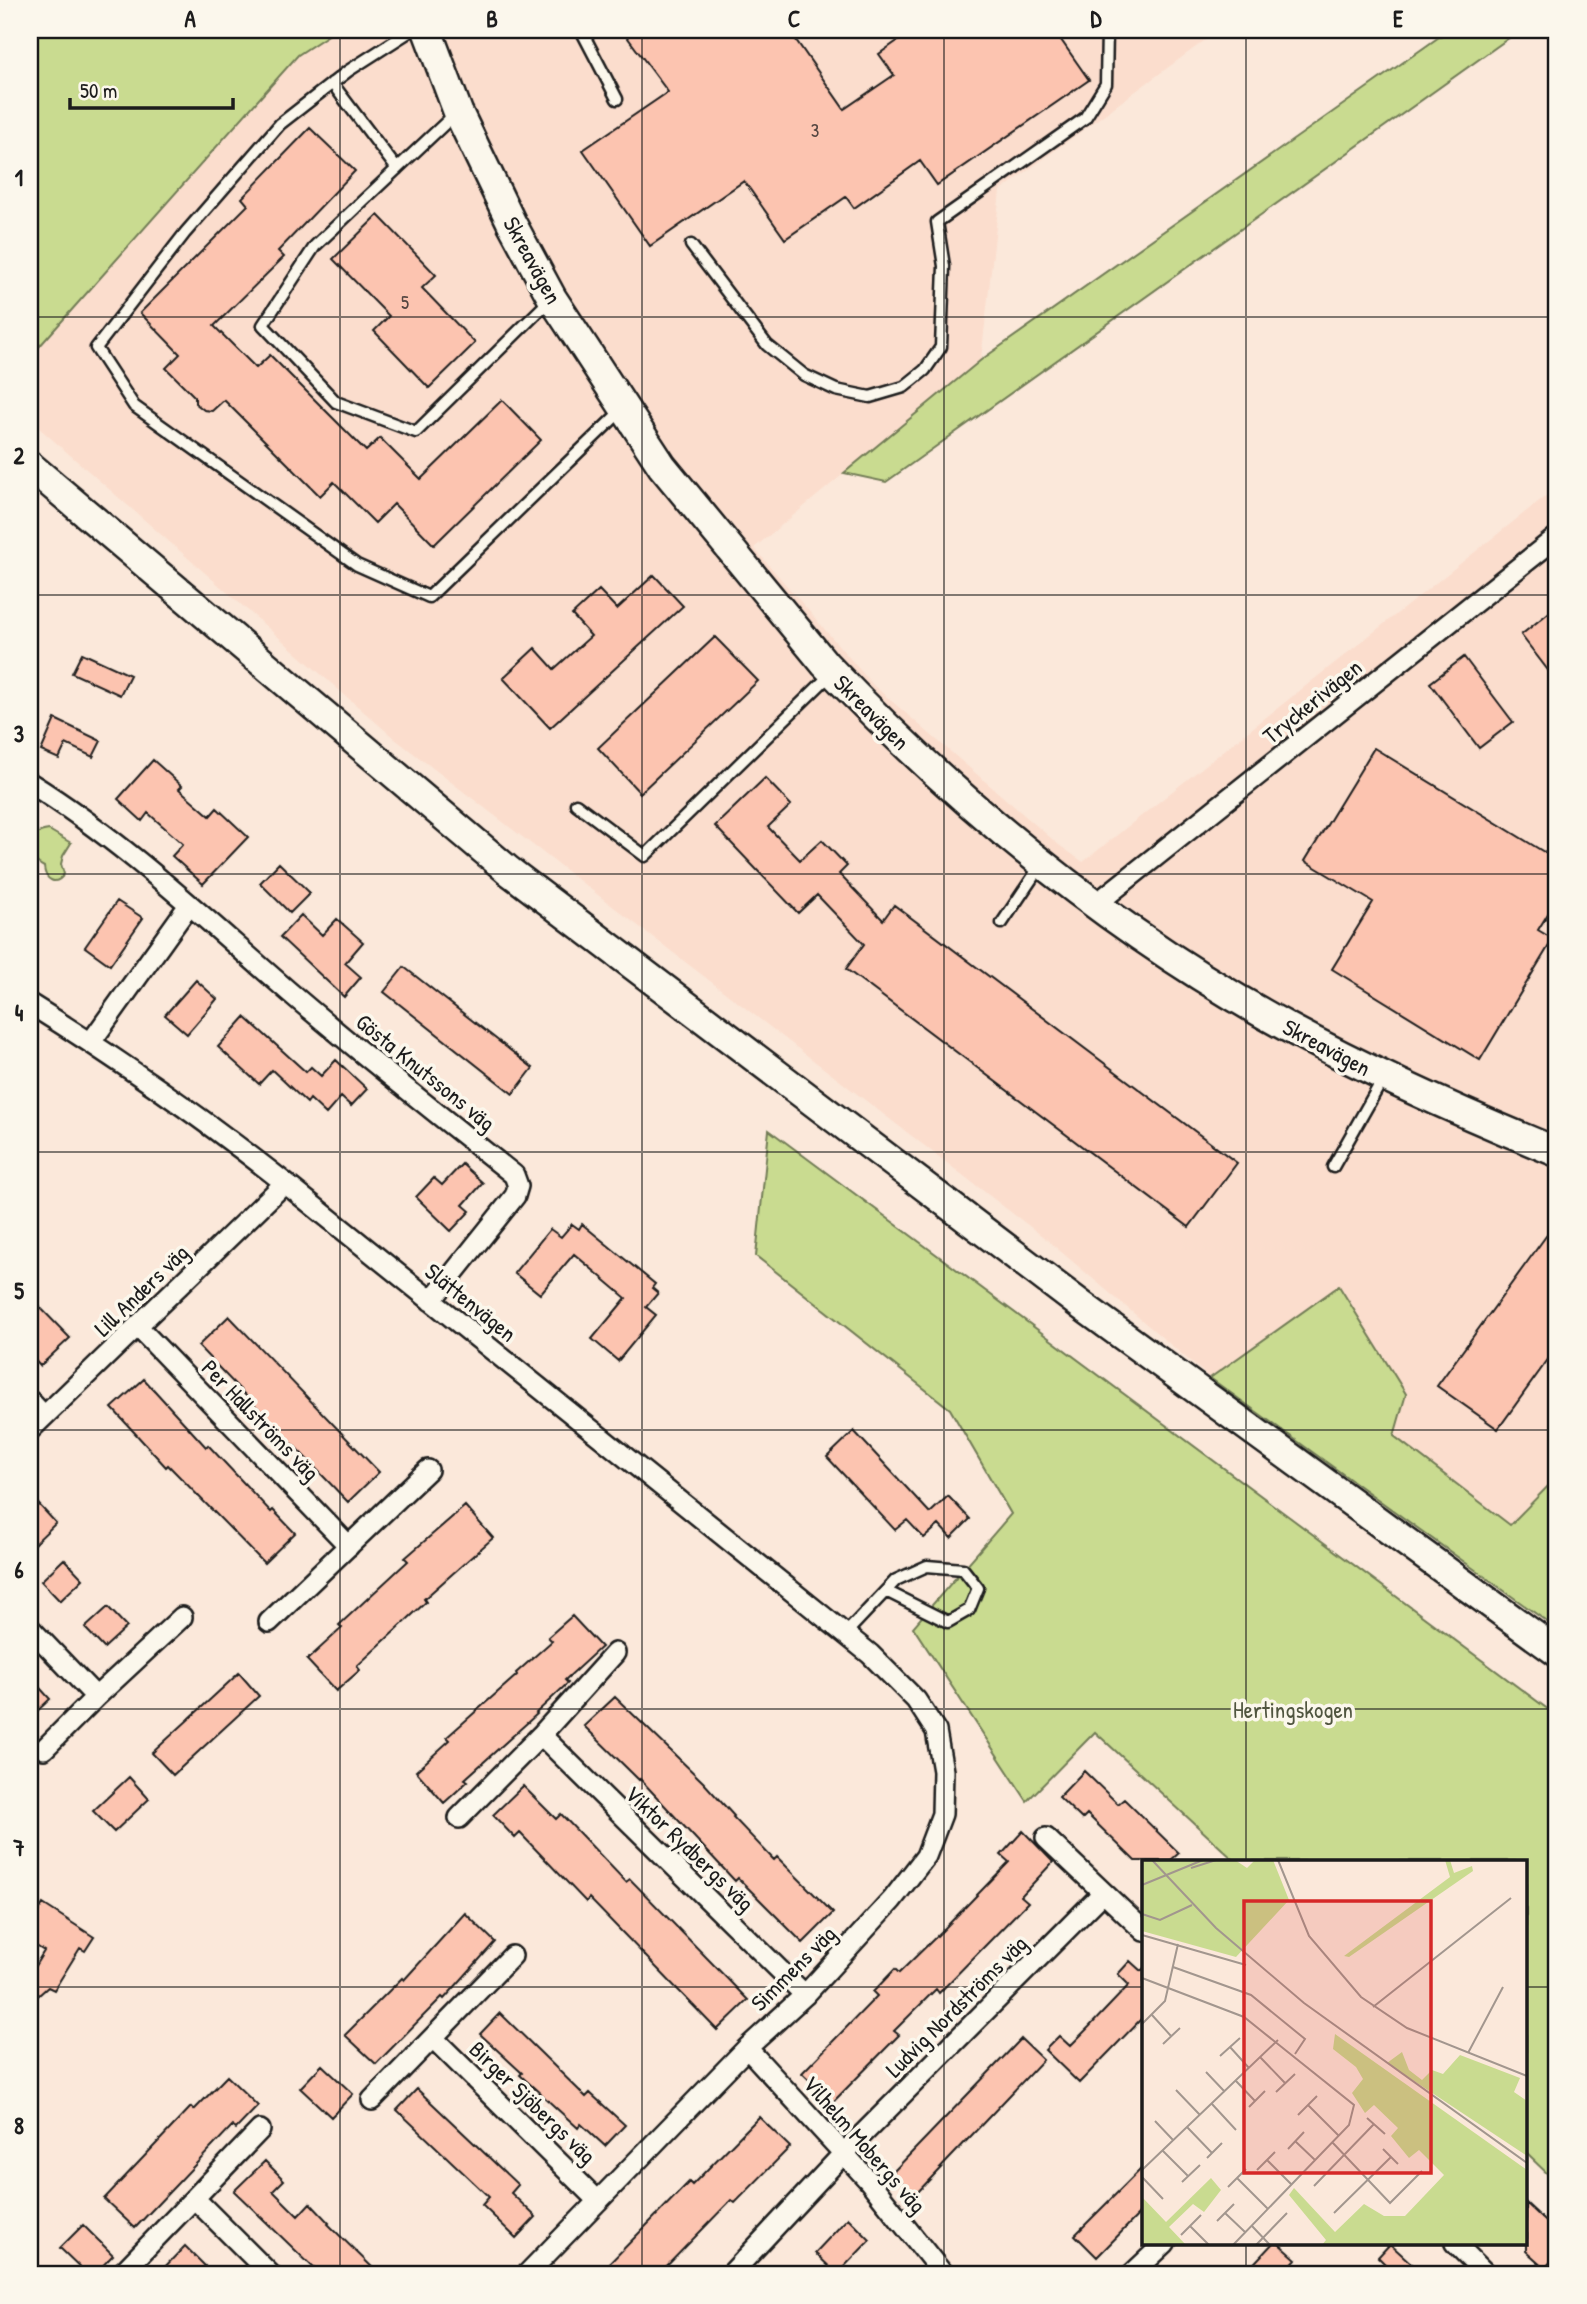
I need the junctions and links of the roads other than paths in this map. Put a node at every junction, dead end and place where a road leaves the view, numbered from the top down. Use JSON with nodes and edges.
{"nodes":[{"id":1,"x":412,"y":30,"type":"edge"},
{"id":2,"x":427,"y":30,"type":"edge"},
{"id":3,"x":581,"y":30,"type":"edge"},
{"id":4,"x":1107,"y":30,"type":"edge"},
{"id":5,"x":332,"y":83,"type":"junction"},
{"id":6,"x":617,"y":99,"type":"dead end"},
{"id":7,"x":458,"y":112,"type":"junction"},
{"id":8,"x":397,"y":169,"type":"junction"},
{"id":9,"x":691,"y":245,"type":"dead end"},
{"id":10,"x":552,"y":298,"type":"junction"},
{"id":11,"x":625,"y":408,"type":"junction"},
{"id":12,"x":30,"y":466,"type":"edge"},
{"id":13,"x":1557,"y":537,"type":"edge"},
{"id":14,"x":833,"y":672,"type":"junction"},
{"id":15,"x":30,"y":783,"type":"edge"},
{"id":16,"x":576,"y":804,"type":"dead end"},
{"id":17,"x":1043,"y":862,"type":"junction"},
{"id":18,"x":1096,"y":904,"type":"junction"},
{"id":19,"x":189,"y":905,"type":"junction"},
{"id":20,"x":1002,"y":923,"type":"dead end"},
{"id":21,"x":30,"y":1004,"type":"edge"},
{"id":22,"x":91,"y":1042,"type":"junction"},
{"id":23,"x":1384,"y":1077,"type":"junction"},
{"id":24,"x":1557,"y":1152,"type":"edge"},
{"id":25,"x":1333,"y":1167,"type":"dead end"},
{"id":26,"x":285,"y":1183,"type":"junction"},
{"id":27,"x":431,"y":1301,"type":"junction"},
{"id":28,"x":138,"y":1327,"type":"junction"},
{"id":29,"x":30,"y":1401,"type":"edge"},
{"id":30,"x":37,"y":1423,"type":"edge"},
{"id":31,"x":428,"y":1470,"type":"dead end"},
{"id":32,"x":349,"y":1546,"type":"junction"},
{"id":33,"x":886,"y":1591,"type":"junction"},
{"id":34,"x":182,"y":1617,"type":"dead end"},
{"id":35,"x":269,"y":1622,"type":"dead end"},
{"id":36,"x":30,"y":1628,"type":"edge"},
{"id":37,"x":845,"y":1634,"type":"junction"},
{"id":38,"x":1557,"y":1652,"type":"edge"},
{"id":39,"x":615,"y":1653,"type":"dead end"},
{"id":40,"x":870,"y":1654,"type":"joint"},
{"id":41,"x":96,"y":1697,"type":"junction"},
{"id":42,"x":541,"y":1735,"type":"junction"},
{"id":43,"x":44,"y":1749,"type":"dead end"},
{"id":44,"x":459,"y":1818,"type":"dead end"},
{"id":45,"x":1045,"y":1838,"type":"dead end"},
{"id":46,"x":1103,"y":1893,"type":"junction"},
{"id":47,"x":1142,"y":1929,"type":"edge"},
{"id":48,"x":512,"y":1956,"type":"dead end"},
{"id":49,"x":805,"y":1995,"type":"junction"},
{"id":50,"x":433,"y":2038,"type":"junction"},
{"id":51,"x":747,"y":2048,"type":"junction"},
{"id":52,"x":372,"y":2100,"type":"dead end"},
{"id":53,"x":260,"y":2130,"type":"dead end"},
{"id":54,"x":844,"y":2153,"type":"junction"},
{"id":55,"x":195,"y":2199,"type":"junction"},
{"id":56,"x":598,"y":2200,"type":"junction"},
{"id":57,"x":1164,"y":2244,"type":"edge"},
{"id":58,"x":1456,"y":2244,"type":"edge"},
{"id":59,"x":121,"y":2274,"type":"edge"},
{"id":60,"x":270,"y":2274,"type":"edge"},
{"id":61,"x":527,"y":2274,"type":"edge"},
{"id":62,"x":731,"y":2274,"type":"edge"},
{"id":63,"x":943,"y":2274,"type":"edge"},
{"id":64,"x":1132,"y":2274,"type":"edge"},
{"id":65,"x":1486,"y":2274,"type":"edge"}],
"edges":[{"from":1,"to":5,"type":"lane"},
{"from":2,"to":7,"type":"main road","name":"Skreavägen"},
{"from":3,"to":6,"type":"lane"},
{"from":4,"to":9,"type":"lane"},
{"from":5,"to":8,"type":"lane"},
{"from":5,"to":11,"type":"lane"},
{"from":7,"to":8,"type":"lane"},
{"from":7,"to":10,"type":"main road","name":"Skreavägen"},
{"from":8,"to":10,"type":"lane"},
{"from":10,"to":11,"type":"main road","name":"Skreavägen"},
{"from":11,"to":14,"type":"main road","name":"Skreavägen"},
{"from":12,"to":38,"type":"main road"},
{"from":13,"to":18,"type":"street","name":"Tryckerivägen"},
{"from":14,"to":16,"type":"lane"},
{"from":14,"to":17,"type":"main road","name":"Skreavägen"},
{"from":15,"to":19,"type":"street","name":"Gösta Knutssons väg"},
{"from":17,"to":18,"type":"main road","name":"Skreavägen"},
{"from":17,"to":20,"type":"lane"},
{"from":18,"to":23,"type":"main road","name":"Skreavägen"},
{"from":19,"to":22,"type":"street"},
{"from":19,"to":27,"type":"street","name":"Gösta Knutssons väg"},
{"from":21,"to":22,"type":"street","name":"Slättenvägen"},
{"from":22,"to":26,"type":"street","name":"Slättenvägen"},
{"from":23,"to":24,"type":"main road","name":"Skreavägen"},
{"from":23,"to":25,"type":"lane"},
{"from":26,"to":27,"type":"street","name":"Slättenvägen"},
{"from":26,"to":28,"type":"street","name":"Lill Anders väg"},
{"from":27,"to":37,"type":"street","name":"Slättenvägen"},
{"from":28,"to":30,"type":"street","name":"Lill Anders väg"},
{"from":28,"to":32,"type":"street","name":"Per Hallströms väg"},
{"from":29,"to":30,"type":"street"},
{"from":31,"to":32,"type":"street"},
{"from":32,"to":35,"type":"street"},
{"from":33,"to":33,"type":"lane"},
{"from":33,"to":37,"type":"lane"},
{"from":34,"to":41,"type":"street"},
{"from":36,"to":41,"type":"street"},
{"from":37,"to":40,"type":"street","name":"Slättenvägen"},
{"from":39,"to":42,"type":"street"},
{"from":40,"to":49,"type":"street","name":"Simmens väg"},
{"from":41,"to":43,"type":"street"},
{"from":42,"to":44,"type":"street"},
{"from":42,"to":49,"type":"street","name":"Viktor Rydbergs väg"},
{"from":45,"to":46,"type":"street"},
{"from":46,"to":47,"type":"street"},
{"from":46,"to":54,"type":"street","name":"Ludvig Nordströms väg"},
{"from":48,"to":50,"type":"street","name":"Birger Sjöbergs väg"},
{"from":49,"to":51,"type":"street","name":"Simmens väg"},
{"from":50,"to":52,"type":"street","name":"Birger Sjöbergs väg"},
{"from":50,"to":56,"type":"street","name":"Birger Sjöbergs väg"},
{"from":51,"to":54,"type":"street","name":"Vilhelm Mobergs väg"},
{"from":51,"to":56,"type":"street","name":"Simmens väg"},
{"from":53,"to":55,"type":"street"},
{"from":54,"to":62,"type":"street","name":"Ludvig Nordströms väg"},
{"from":54,"to":63,"type":"street","name":"Vilhelm Mobergs väg"},
{"from":55,"to":59,"type":"street"},
{"from":55,"to":60,"type":"street"},
{"from":56,"to":61,"type":"street","name":"Simmens väg"},
{"from":57,"to":64,"type":"street"},
{"from":58,"to":65,"type":"street"}]}
